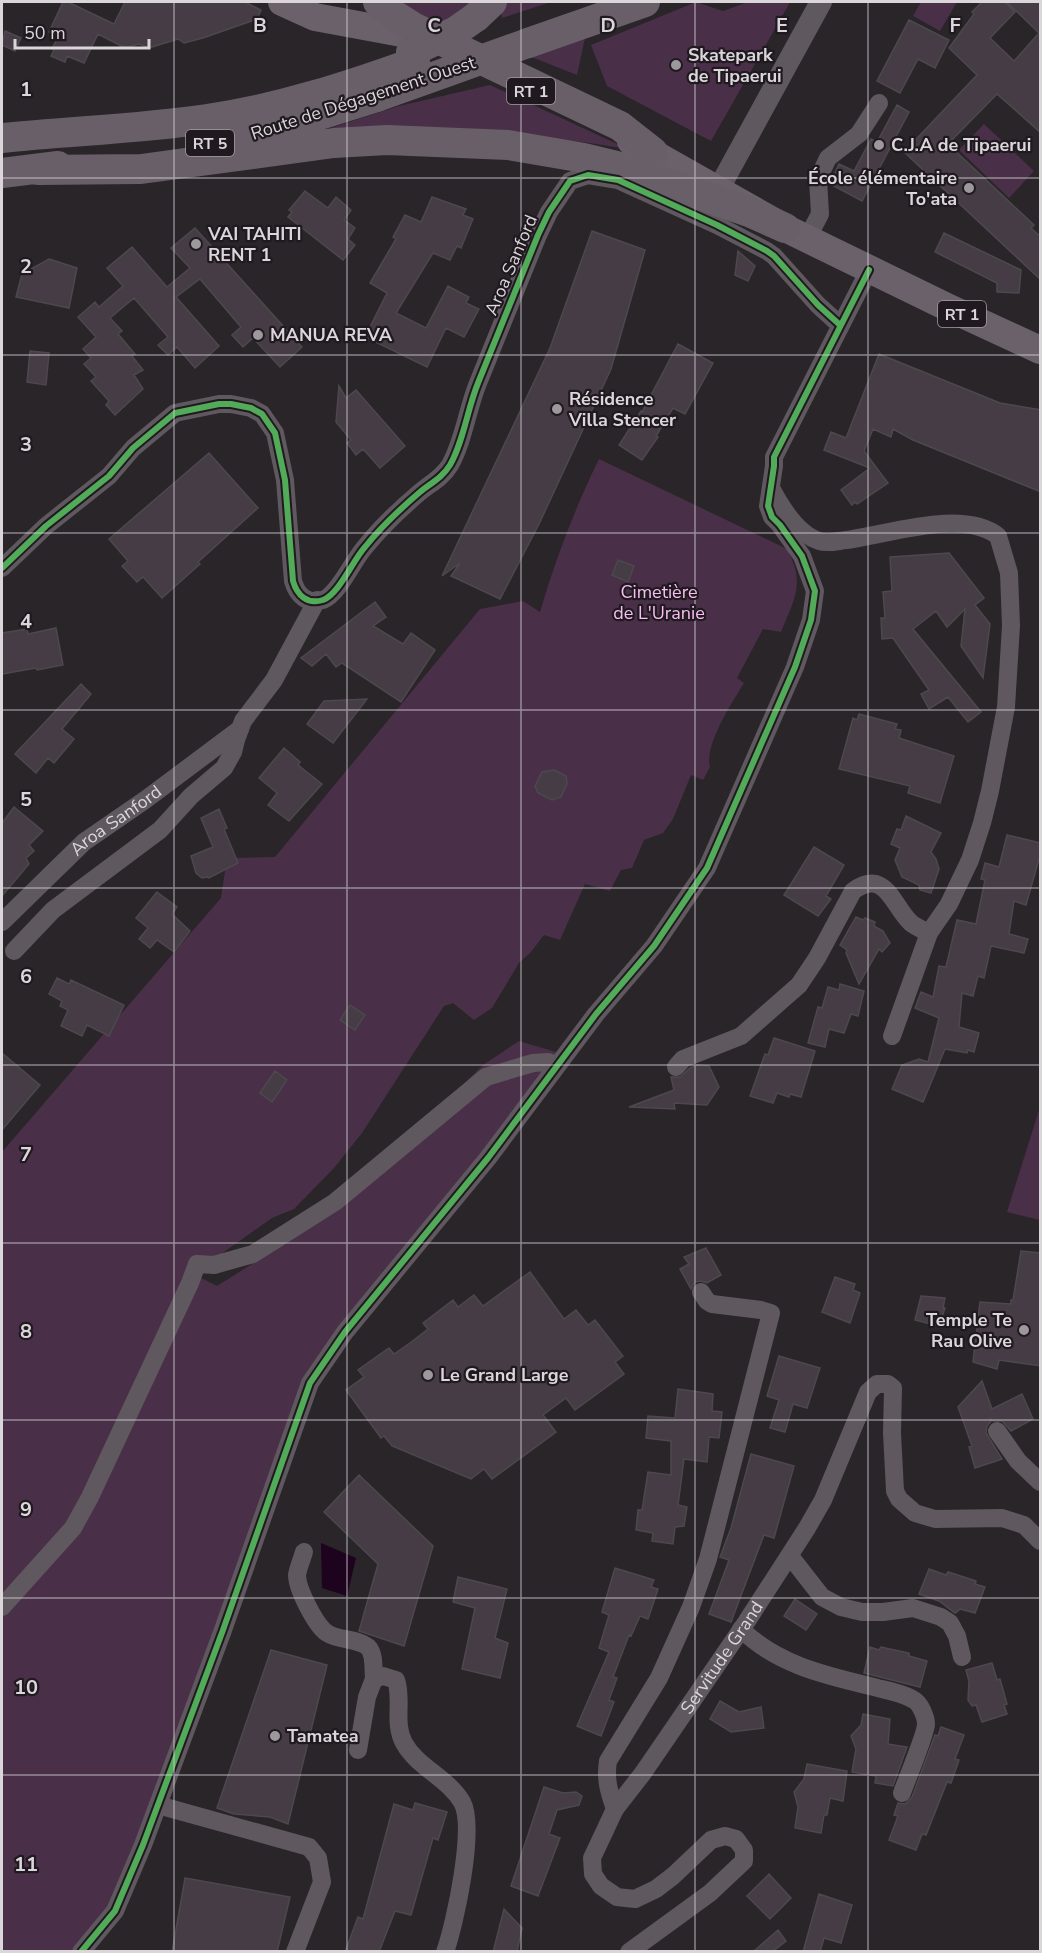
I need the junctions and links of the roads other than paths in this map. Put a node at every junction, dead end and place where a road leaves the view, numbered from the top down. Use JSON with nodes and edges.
{"nodes":[{"id":1,"x":282,"y":2,"type":"edge"},
{"id":2,"x":344,"y":2,"type":"edge"},
{"id":3,"x":364,"y":2,"type":"edge"},
{"id":4,"x":378,"y":2,"type":"edge"},
{"id":5,"x":586,"y":2,"type":"edge"},
{"id":6,"x":645,"y":2,"type":"edge"},
{"id":7,"x":821,"y":2,"type":"edge"},
{"id":8,"x":484,"y":9,"type":"edge"},
{"id":9,"x":523,"y":34,"type":"junction"},
{"id":10,"x":411,"y":49,"type":"junction"},
{"id":11,"x":879,"y":103,"type":"dead end"},
{"id":12,"x":2,"y":138,"type":"edge"},
{"id":13,"x":653,"y":152,"type":"junction"},
{"id":14,"x":38,"y":170,"type":"junction"},
{"id":15,"x":2,"y":174,"type":"edge"},
{"id":16,"x":718,"y":190,"type":"junction"},
{"id":17,"x":796,"y":233,"type":"junction"},
{"id":18,"x":869,"y":270,"type":"junction"},
{"id":19,"x":840,"y":325,"type":"junction"},
{"id":20,"x":1041,"y":350,"type":"edge"},
{"id":21,"x":771,"y":488,"type":"junction"},
{"id":22,"x":2,"y":568,"type":"edge"},
{"id":23,"x":317,"y":600,"type":"junction"},
{"id":24,"x":240,"y":729,"type":"junction"},
{"id":25,"x":2,"y":922,"type":"edge"},
{"id":26,"x":929,"y":933,"type":"junction"},
{"id":27,"x":14,"y":951,"type":"dead end"},
{"id":28,"x":892,"y":1036,"type":"dead end"},
{"id":29,"x":556,"y":1065,"type":"junction"},
{"id":30,"x":676,"y":1067,"type":"dead end"},
{"id":31,"x":701,"y":1292,"type":"dead end"},
{"id":32,"x":997,"y":1431,"type":"dead end"},
{"id":33,"x":1041,"y":1482,"type":"edge"},
{"id":34,"x":1041,"y":1541,"type":"edge"},
{"id":35,"x":304,"y":1552,"type":"dead end"},
{"id":36,"x":790,"y":1556,"type":"junction"},
{"id":37,"x":2,"y":1607,"type":"edge"},
{"id":38,"x":741,"y":1629,"type":"junction"},
{"id":39,"x":962,"y":1657,"type":"dead end"},
{"id":40,"x":374,"y":1679,"type":"junction"},
{"id":41,"x":358,"y":1750,"type":"dead end"},
{"id":42,"x":902,"y":1794,"type":"dead end"},
{"id":43,"x":158,"y":1805,"type":"junction"},
{"id":44,"x":615,"y":1809,"type":"junction"},
{"id":45,"x":81,"y":1952,"type":"edge"},
{"id":46,"x":294,"y":1952,"type":"edge"},
{"id":47,"x":445,"y":1952,"type":"edge"},
{"id":48,"x":629,"y":1952,"type":"edge"}],
"edges":[{"from":1,"to":10,"type":"main road","number":"RT 1"},
{"from":2,"to":10,"type":"main road","number":"RT 1"},
{"from":3,"to":10,"type":"main road","number":"RT 1"},
{"from":4,"to":13,"type":"highway"},
{"from":5,"to":9,"type":"highway","name":"Route de Dégagement Ouest","number":"RT 5"},
{"from":6,"to":9,"type":"highway","name":"Route de Dégagement Ouest","number":"RT 5"},
{"from":7,"to":16,"type":"street"},
{"from":8,"to":10,"type":"highway","bridge":true},
{"from":9,"to":10,"type":"highway","name":"Route de Dégagement Ouest","number":"RT 5"},
{"from":9,"to":14,"type":"highway","name":"Route de Dégagement Ouest","number":"RT 5","bridge":true},
{"from":10,"to":12,"type":"highway","name":"Route de Dégagement Ouest","number":"RT 5"},
{"from":10,"to":13,"type":"main road","number":"RT 1"},
{"from":11,"to":17,"type":"street"},
{"from":13,"to":16,"type":"main road","number":"RT 1"},
{"from":14,"to":15,"type":"highway","name":"Route de Dégagement Ouest","number":"RT 5"},
{"from":14,"to":17,"type":"highway"},
{"from":16,"to":17,"type":"main road","number":"RT 1"},
{"from":17,"to":18,"type":"main road","number":"RT 1"},
{"from":18,"to":19,"type":"street"},
{"from":18,"to":20,"type":"main road","number":"RT 1"},
{"from":19,"to":21,"type":"street"},
{"from":19,"to":23,"type":"street","name":"Aroa Sanford"},
{"from":21,"to":26,"type":"street"},
{"from":21,"to":29,"type":"street"},
{"from":22,"to":23,"type":"street"},
{"from":23,"to":24,"type":"street"},
{"from":24,"to":25,"type":"street","name":"Aroa Sanford"},
{"from":24,"to":27,"type":"street"},
{"from":26,"to":28,"type":"street"},
{"from":26,"to":30,"type":"street"},
{"from":29,"to":37,"type":"street"},
{"from":29,"to":43,"type":"street"},
{"from":31,"to":44,"type":"street"},
{"from":32,"to":33,"type":"street"},
{"from":34,"to":36,"type":"street","name":"Servitude Grand"},
{"from":35,"to":40,"type":"street"},
{"from":36,"to":38,"type":"street","name":"Servitude Grand"},
{"from":36,"to":39,"type":"street"},
{"from":38,"to":42,"type":"street"},
{"from":38,"to":44,"type":"street","name":"Servitude Grand"},
{"from":40,"to":41,"type":"street"},
{"from":40,"to":47,"type":"street"},
{"from":43,"to":45,"type":"street"},
{"from":43,"to":46,"type":"street"},
{"from":44,"to":48,"type":"street","name":"Servitude Grand"}]}
